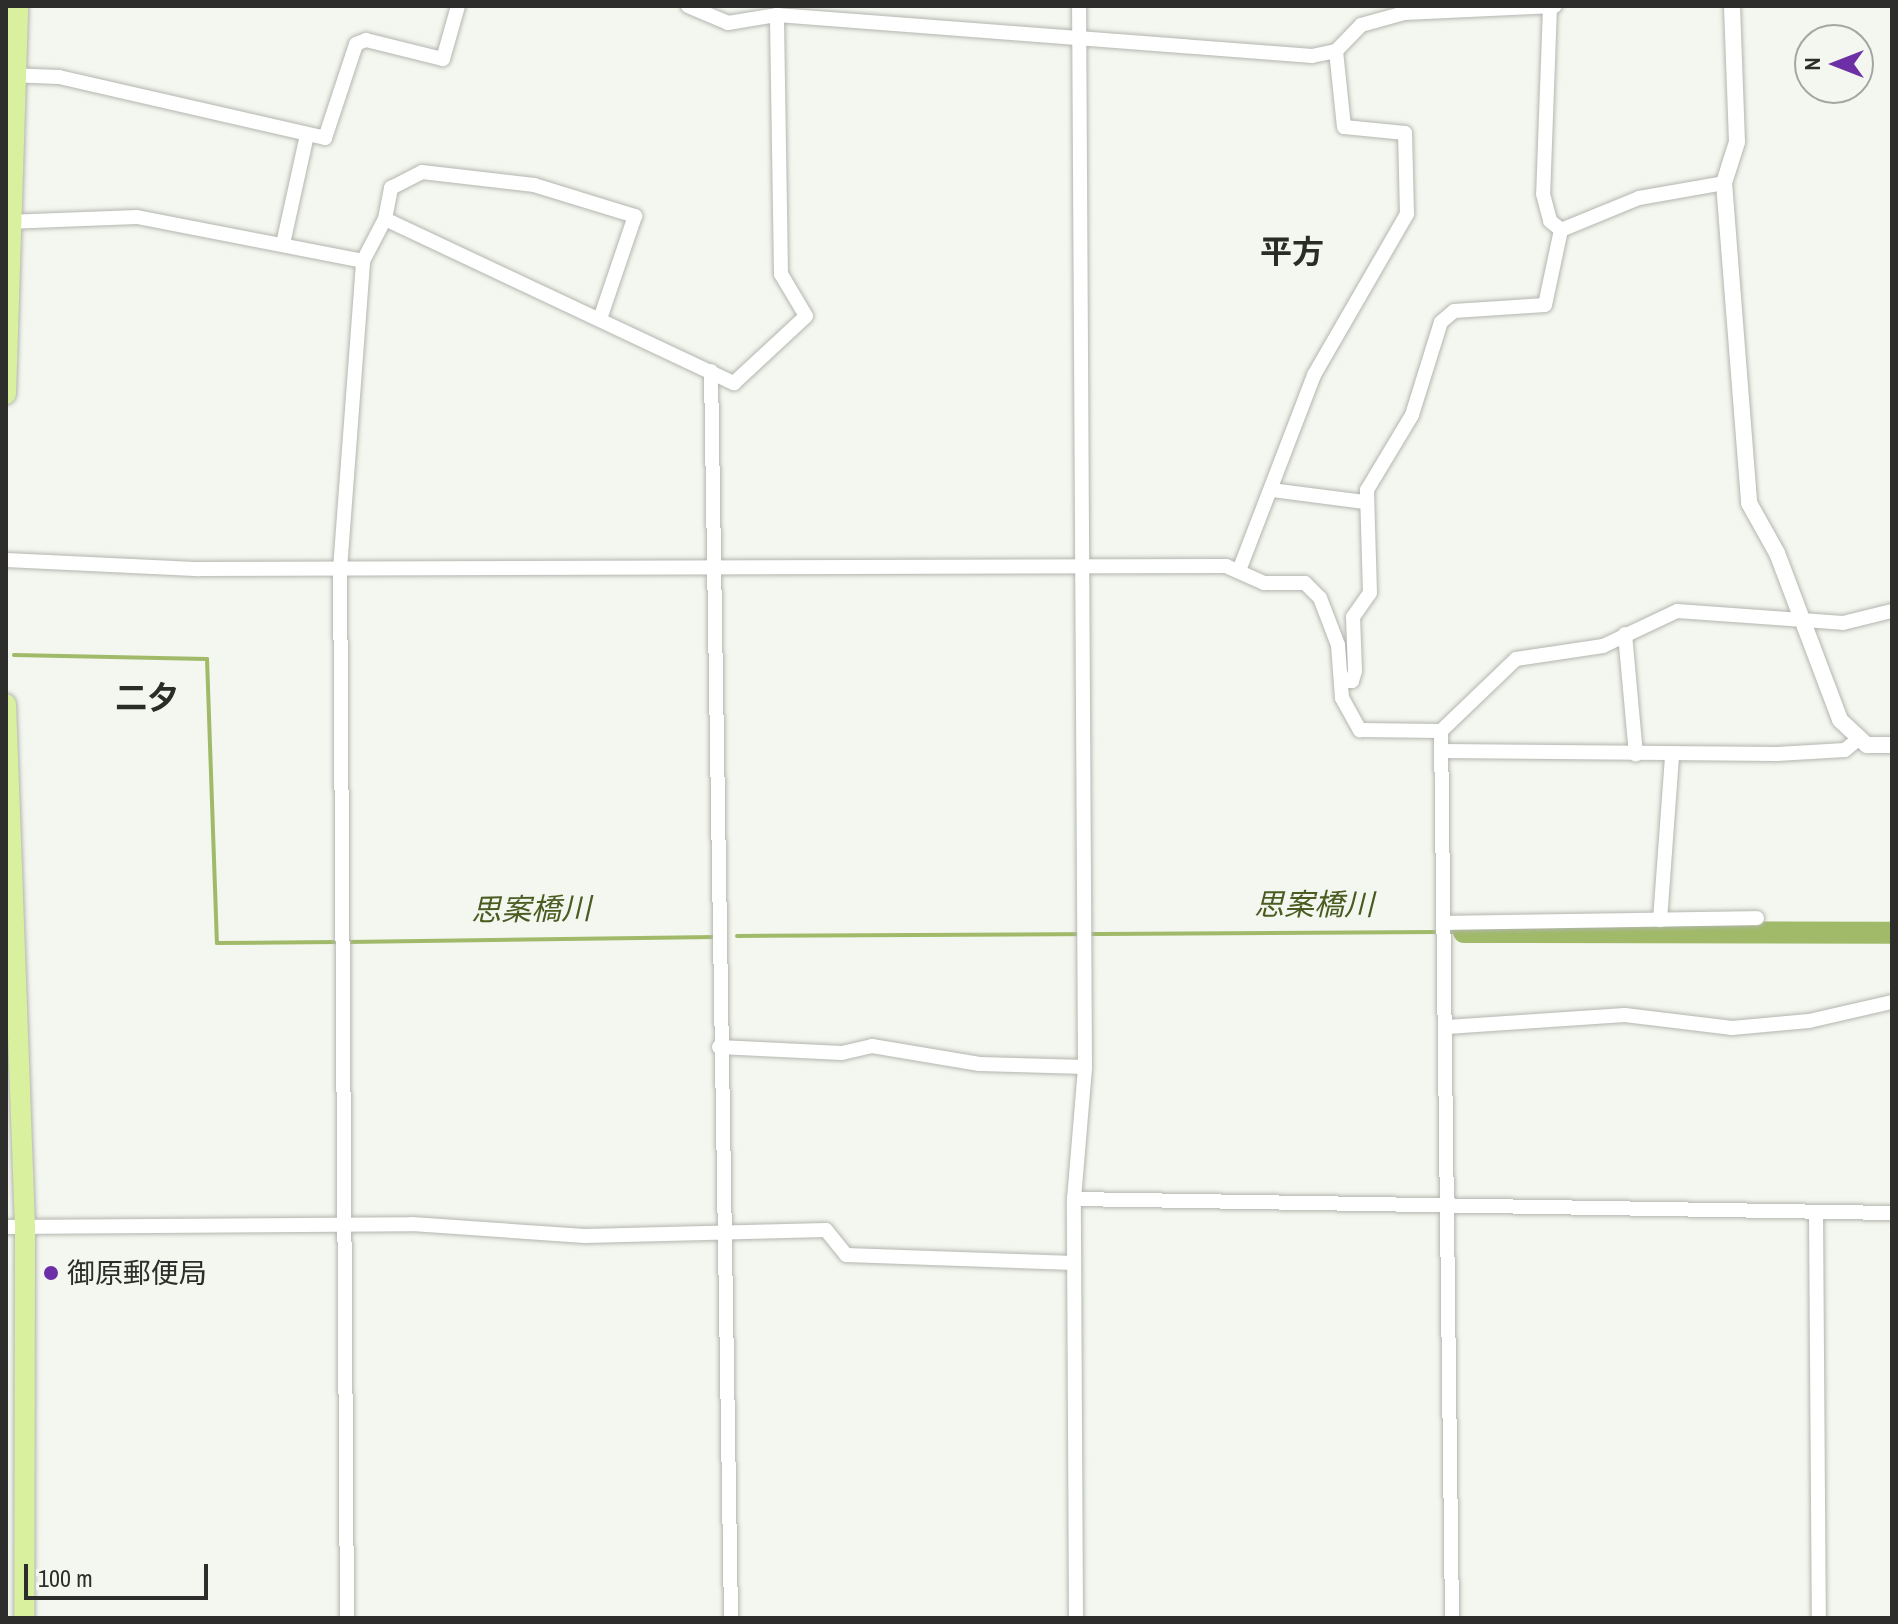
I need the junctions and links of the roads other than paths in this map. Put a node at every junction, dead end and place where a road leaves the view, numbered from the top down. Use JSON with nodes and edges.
{"nodes":[{"id":1,"x":18,"y":6,"type":"edge"},
{"id":2,"x":458,"y":6,"type":"edge"},
{"id":3,"x":688,"y":6,"type":"edge"},
{"id":4,"x":1079,"y":6,"type":"edge"},
{"id":5,"x":1552,"y":6,"type":"edge"},
{"id":6,"x":1732,"y":6,"type":"edge"},
{"id":7,"x":758,"y":11,"type":"edge"},
{"id":8,"x":1382,"y":12,"type":"edge"},
{"id":9,"x":777,"y":15,"type":"junction"},
{"id":10,"x":1074,"y":37,"type":"junction"},
{"id":11,"x":1336,"y":51,"type":"junction"},
{"id":12,"x":9,"y":75,"type":"edge"},
{"id":13,"x":307,"y":135,"type":"junction"},
{"id":14,"x":1724,"y":183,"type":"junction"},
{"id":15,"x":385,"y":219,"type":"junction"},
{"id":16,"x":7,"y":222,"type":"edge"},
{"id":17,"x":1561,"y":230,"type":"junction"},
{"id":18,"x":283,"y":244,"type":"junction"},
{"id":19,"x":363,"y":261,"type":"junction"},
{"id":20,"x":601,"y":316,"type":"junction"},
{"id":21,"x":711,"y":371,"type":"junction"},
{"id":22,"x":6,"y":394,"type":"edge"},
{"id":23,"x":1272,"y":490,"type":"junction"},
{"id":24,"x":1365,"y":502,"type":"junction"},
{"id":25,"x":6,"y":560,"type":"edge"},
{"id":26,"x":713,"y":563,"type":"junction"},
{"id":27,"x":1080,"y":566,"type":"junction"},
{"id":28,"x":1240,"y":568,"type":"junction"},
{"id":29,"x":340,"y":569,"type":"junction"},
{"id":30,"x":1892,"y":611,"type":"edge"},
{"id":31,"x":1801,"y":617,"type":"junction"},
{"id":32,"x":1625,"y":634,"type":"junction"},
{"id":33,"x":1341,"y":681,"type":"junction"},
{"id":34,"x":6,"y":704,"type":"edge"},
{"id":35,"x":1441,"y":731,"type":"junction"},
{"id":36,"x":1858,"y":739,"type":"junction"},
{"id":37,"x":1892,"y":745,"type":"edge"},
{"id":38,"x":1443,"y":751,"type":"junction"},
{"id":39,"x":1636,"y":754,"type":"junction"},
{"id":40,"x":1672,"y":755,"type":"junction"},
{"id":41,"x":1757,"y":918,"type":"dead end"},
{"id":42,"x":1660,"y":920,"type":"junction"},
{"id":43,"x":10,"y":927,"type":"edge"},
{"id":44,"x":1445,"y":930,"type":"junction"},
{"id":45,"x":1892,"y":1002,"type":"edge"},
{"id":46,"x":1447,"y":1027,"type":"junction"},
{"id":47,"x":719,"y":1047,"type":"junction"},
{"id":48,"x":1085,"y":1067,"type":"junction"},
{"id":49,"x":1074,"y":1199,"type":"junction"},
{"id":50,"x":1448,"y":1206,"type":"junction"},
{"id":51,"x":1816,"y":1212,"type":"junction"},
{"id":52,"x":1892,"y":1213,"type":"edge"},
{"id":53,"x":344,"y":1223,"type":"junction"},
{"id":54,"x":16,"y":1227,"type":"edge"},
{"id":55,"x":721,"y":1233,"type":"junction"},
{"id":56,"x":1074,"y":1263,"type":"junction"},
{"id":57,"x":24,"y":1618,"type":"edge"},
{"id":58,"x":347,"y":1618,"type":"edge"},
{"id":59,"x":731,"y":1618,"type":"edge"},
{"id":60,"x":1076,"y":1618,"type":"edge"},
{"id":61,"x":1452,"y":1618,"type":"edge"},
{"id":62,"x":1819,"y":1618,"type":"edge"}],
"edges":[{"from":1,"to":12,"type":"main road"},
{"from":2,"to":13,"type":"street"},
{"from":3,"to":7,"type":"street"},
{"from":4,"to":10,"type":"street"},
{"from":5,"to":8,"type":"street"},
{"from":5,"to":17,"type":"street"},
{"from":6,"to":14,"type":"street"},
{"from":7,"to":9,"type":"street"},
{"from":8,"to":11,"type":"street"},
{"from":9,"to":10,"type":"street"},
{"from":9,"to":21,"type":"street"},
{"from":10,"to":11,"type":"street"},
{"from":10,"to":27,"type":"street"},
{"from":11,"to":23,"type":"street"},
{"from":12,"to":13,"type":"street"},
{"from":12,"to":16,"type":"main road"},
{"from":13,"to":18,"type":"street"},
{"from":14,"to":17,"type":"street"},
{"from":14,"to":31,"type":"street"},
{"from":15,"to":19,"type":"street"},
{"from":15,"to":20,"type":"street"},
{"from":15,"to":20,"type":"street"},
{"from":16,"to":18,"type":"street"},
{"from":16,"to":22,"type":"main road"},
{"from":17,"to":24,"type":"street"},
{"from":18,"to":19,"type":"street"},
{"from":19,"to":29,"type":"street"},
{"from":20,"to":21,"type":"street"},
{"from":21,"to":26,"type":"street"},
{"from":23,"to":24,"type":"street"},
{"from":23,"to":28,"type":"street"},
{"from":24,"to":33,"type":"street"},
{"from":25,"to":29,"type":"street"},
{"from":26,"to":27,"type":"street"},
{"from":26,"to":29,"type":"street"},
{"from":26,"to":47,"type":"street"},
{"from":27,"to":28,"type":"street"},
{"from":27,"to":48,"type":"street"},
{"from":28,"to":33,"type":"street"},
{"from":29,"to":53,"type":"street"},
{"from":30,"to":31,"type":"street"},
{"from":31,"to":32,"type":"street"},
{"from":31,"to":36,"type":"street"},
{"from":32,"to":35,"type":"street"},
{"from":32,"to":39,"type":"street"},
{"from":33,"to":35,"type":"street"},
{"from":34,"to":43,"type":"main road"},
{"from":35,"to":38,"type":"street"},
{"from":36,"to":37,"type":"street"},
{"from":36,"to":40,"type":"street"},
{"from":38,"to":39,"type":"street"},
{"from":38,"to":44,"type":"street"},
{"from":39,"to":40,"type":"street"},
{"from":40,"to":42,"type":"street"},
{"from":41,"to":42,"type":"street"},
{"from":42,"to":44,"type":"street"},
{"from":43,"to":54,"type":"main road"},
{"from":44,"to":46,"type":"street"},
{"from":45,"to":46,"type":"street"},
{"from":46,"to":50,"type":"street"},
{"from":47,"to":48,"type":"street"},
{"from":47,"to":55,"type":"street"},
{"from":48,"to":49,"type":"street"},
{"from":49,"to":50,"type":"street"},
{"from":49,"to":56,"type":"street"},
{"from":50,"to":51,"type":"street"},
{"from":50,"to":61,"type":"street"},
{"from":51,"to":52,"type":"street"},
{"from":51,"to":62,"type":"street"},
{"from":53,"to":54,"type":"street"},
{"from":53,"to":55,"type":"street"},
{"from":53,"to":58,"type":"street"},
{"from":54,"to":57,"type":"main road"},
{"from":55,"to":56,"type":"street"},
{"from":55,"to":59,"type":"street"},
{"from":56,"to":60,"type":"street"}]}
